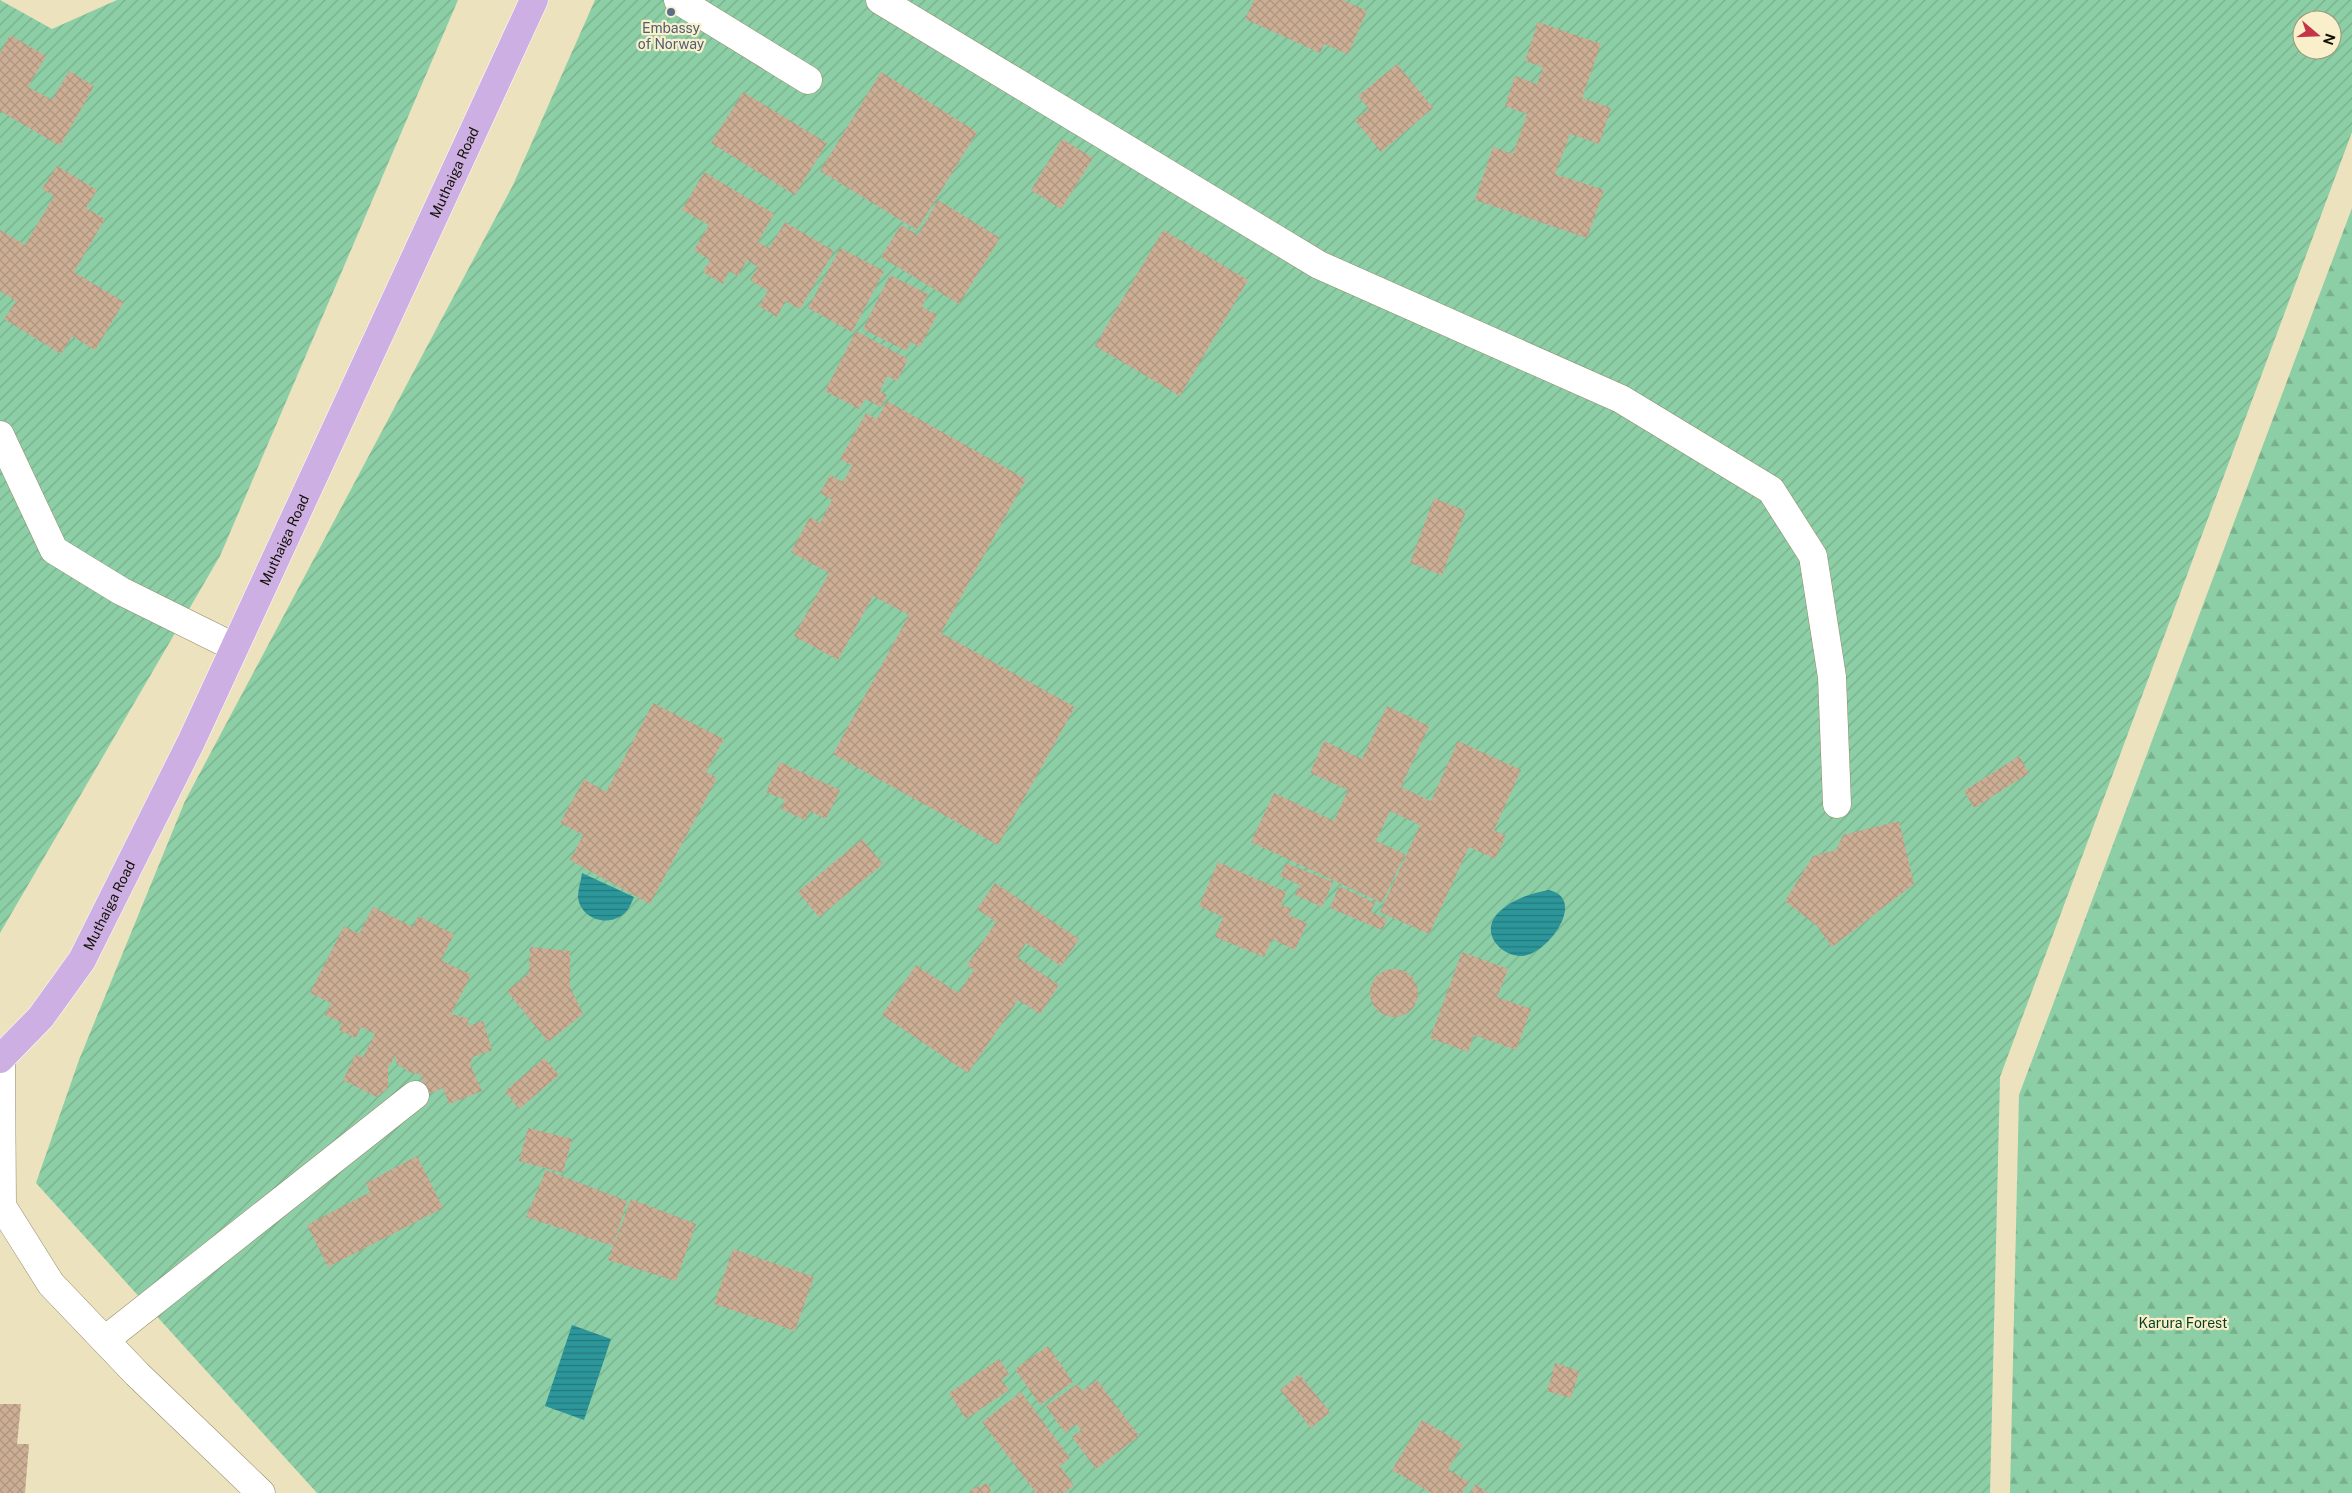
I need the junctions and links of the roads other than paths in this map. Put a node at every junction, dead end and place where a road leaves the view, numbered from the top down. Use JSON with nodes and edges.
{"nodes":[{"id":1,"x":534,"y":0,"type":"edge"},
{"id":2,"x":678,"y":0,"type":"edge"},
{"id":3,"x":880,"y":0,"type":"edge"},
{"id":4,"x":808,"y":80,"type":"dead end"},
{"id":5,"x":0,"y":435,"type":"edge"},
{"id":6,"x":234,"y":647,"type":"junction"},
{"id":7,"x":1837,"y":804,"type":"dead end"},
{"id":8,"x":1,"y":1058,"type":"edge"},
{"id":9,"x":415,"y":1095,"type":"dead end"},
{"id":10,"x":105,"y":1340,"type":"junction"},
{"id":11,"x":261,"y":1493,"type":"edge"}],
"edges":[{"from":1,"to":6,"type":"main road","name":"Muthaiga Road"},
{"from":2,"to":4,"type":"street"},
{"from":3,"to":7,"type":"street"},
{"from":5,"to":6,"type":"street"},
{"from":6,"to":8,"type":"main road","name":"Muthaiga Road"},
{"from":8,"to":10,"type":"street"},
{"from":9,"to":10,"type":"street"},
{"from":10,"to":11,"type":"street"}]}
